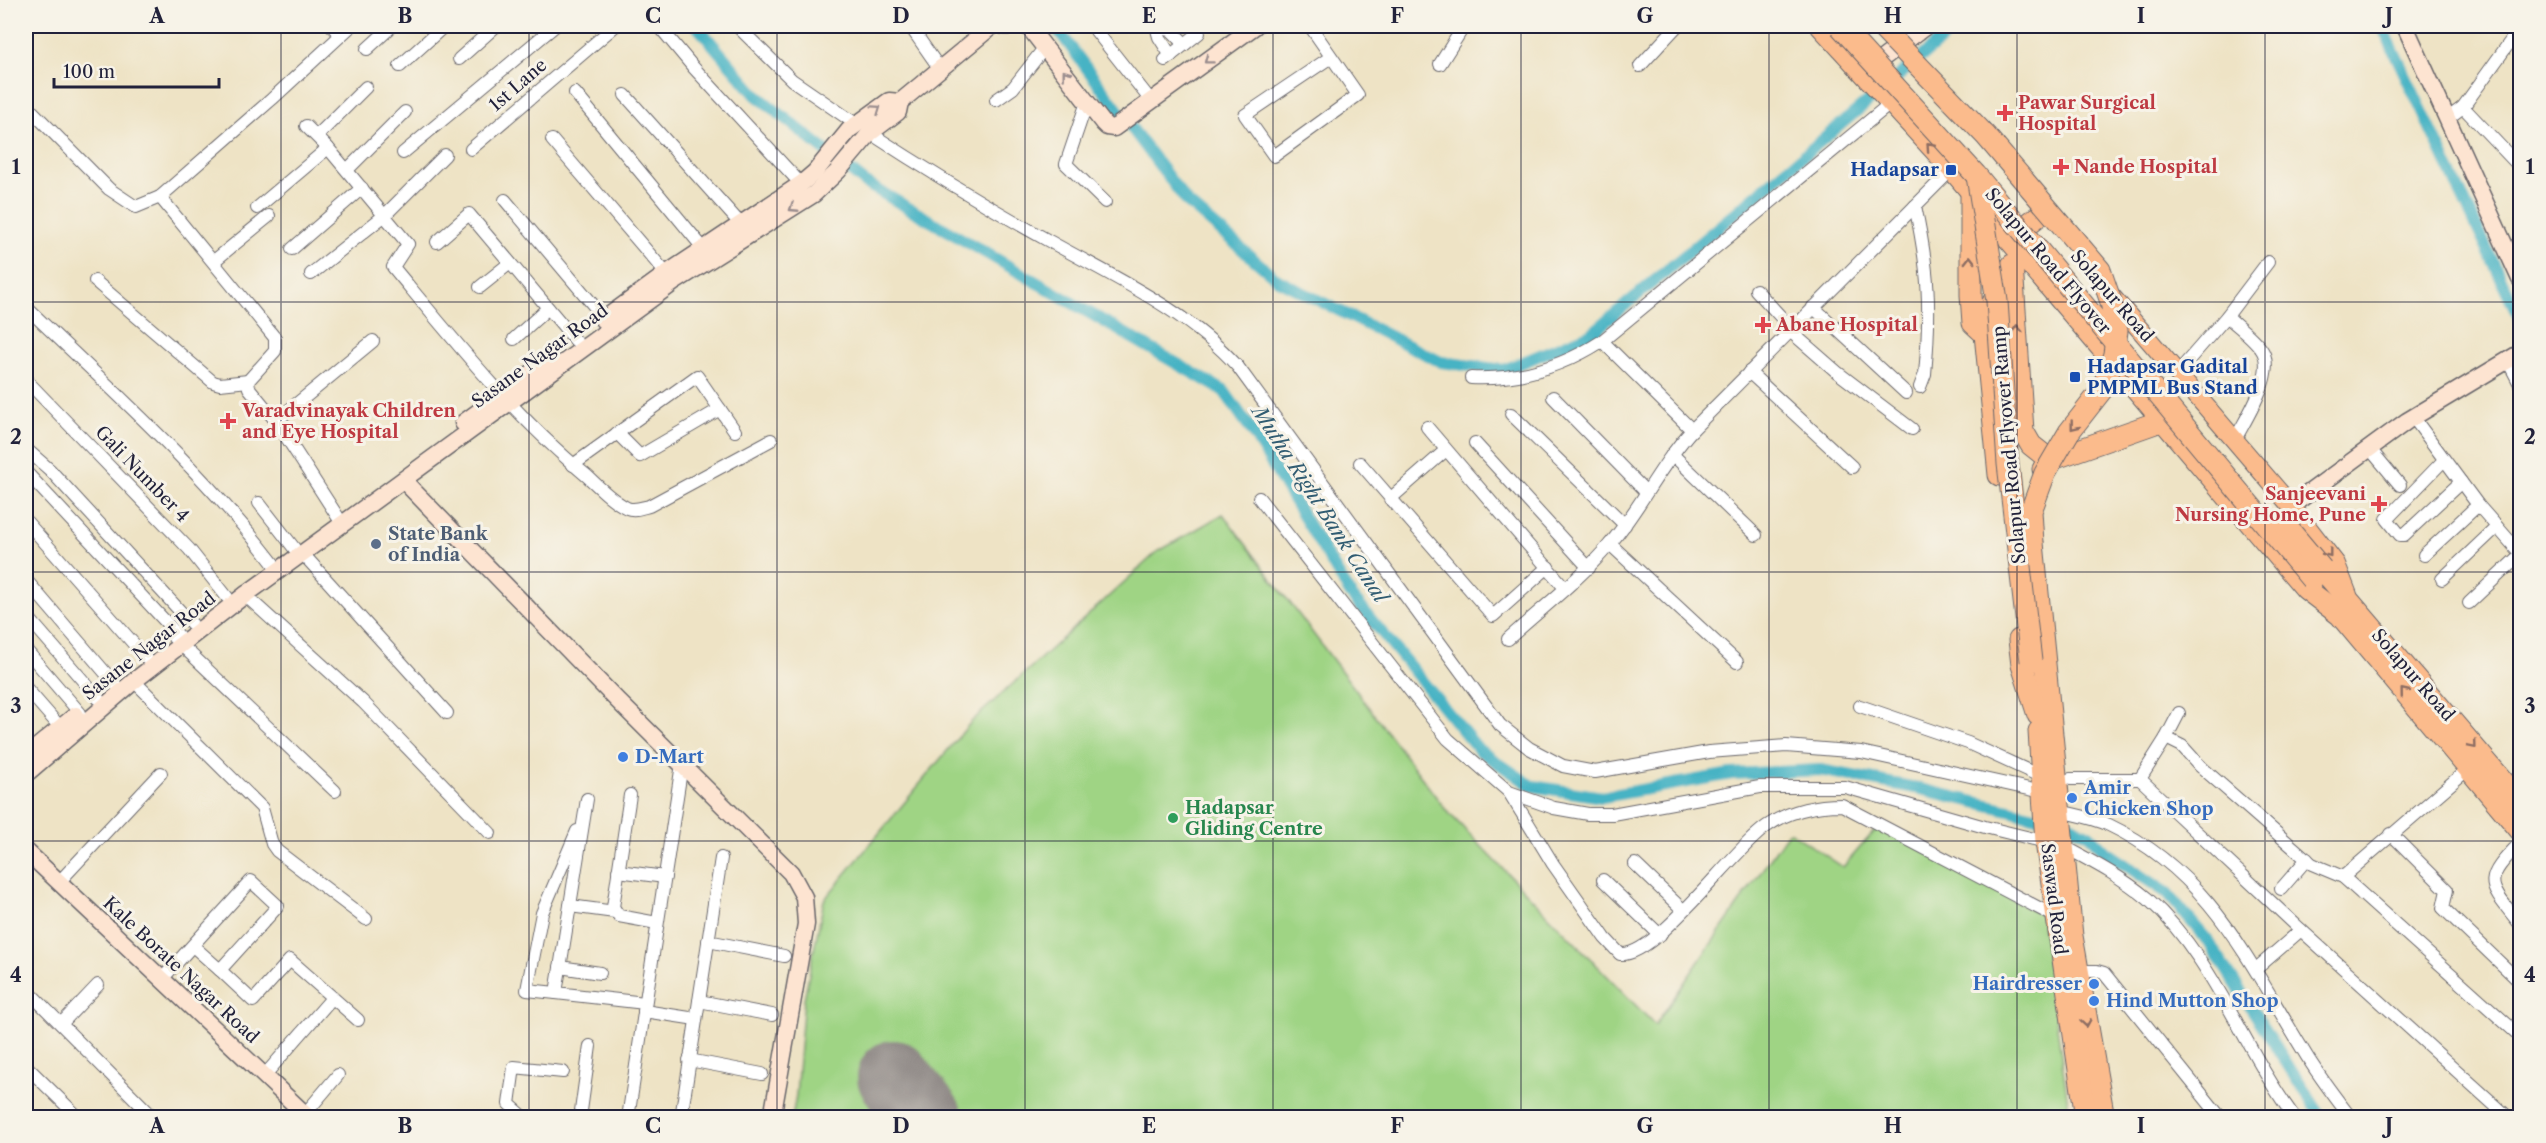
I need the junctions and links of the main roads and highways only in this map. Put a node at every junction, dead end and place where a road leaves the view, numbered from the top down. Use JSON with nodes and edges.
{"nodes":[{"id":1,"x":1819,"y":26,"type":"edge"},
{"id":2,"x":1840,"y":26,"type":"edge"},
{"id":3,"x":1855,"y":26,"type":"edge"},
{"id":4,"x":1870,"y":26,"type":"edge"},
{"id":5,"x":1881,"y":26,"type":"edge"},
{"id":6,"x":1974,"y":184,"type":"junction"},
{"id":7,"x":2041,"y":214,"type":"junction"},
{"id":8,"x":2009,"y":239,"type":"junction"},
{"id":9,"x":2013,"y":272,"type":"junction"},
{"id":10,"x":1985,"y":334,"type":"junction"},
{"id":11,"x":2162,"y":421,"type":"junction"},
{"id":12,"x":2050,"y":460,"type":"junction"},
{"id":13,"x":2317,"y":574,"type":"junction"},
{"id":14,"x":2346,"y":610,"type":"junction"},
{"id":15,"x":2038,"y":715,"type":"junction"},
{"id":16,"x":2055,"y":797,"type":"junction"},
{"id":17,"x":2520,"y":801,"type":"edge"},
{"id":18,"x":2520,"y":830,"type":"edge"},
{"id":19,"x":2054,"y":842,"type":"junction"},
{"id":20,"x":2086,"y":1118,"type":"edge"},
{"id":21,"x":2104,"y":1118,"type":"edge"}],
"edges":[{"from":6,"to":1,"type":"main road","one_way":true},
{"from":2,"to":6,"type":"highway","name":"Solapur Road Flyover","bridge":true},
{"from":3,"to":13,"type":"highway","name":"Solapur Road Flyover","bridge":true},
{"from":4,"to":7,"type":"main road","name":"Solapur Road"},
{"from":5,"to":16,"type":"highway","one_way":true,"bridge":true},
{"from":6,"to":8,"type":"main road"},
{"from":10,"to":6,"type":"highway","one_way":true},
{"from":6,"to":13,"type":"highway","name":"Solapur Road Flyover","bridge":true},
{"from":6,"to":15,"type":"highway","name":"Solapur Road Flyover Ramp","bridge":true},
{"from":7,"to":8,"type":"highway"},
{"from":7,"to":14,"type":"main road","name":"Solapur Road","one_way":true},
{"from":8,"to":9,"type":"highway"},
{"from":8,"to":11,"type":"highway","name":"Solapur Road"},
{"from":9,"to":10,"type":"highway"},
{"from":12,"to":9,"type":"highway","one_way":true},
{"from":10,"to":15,"type":"highway"},
{"from":11,"to":12,"type":"highway"},
{"from":11,"to":14,"type":"highway","name":"Solapur Road"},
{"from":12,"to":16,"type":"highway"},
{"from":13,"to":14,"type":"highway","name":"Solapur Road Flyover"},
{"from":14,"to":17,"type":"highway","name":"Solapur Road","one_way":true},
{"from":18,"to":14,"type":"highway","name":"Solapur Road","one_way":true},
{"from":15,"to":16,"type":"highway","name":"Saswad Road"},
{"from":16,"to":19,"type":"highway","name":"Saswad Road"},
{"from":19,"to":20,"type":"highway","name":"Saswad Road"},
{"from":19,"to":21,"type":"highway","name":"Saswad Road","one_way":true}]}
